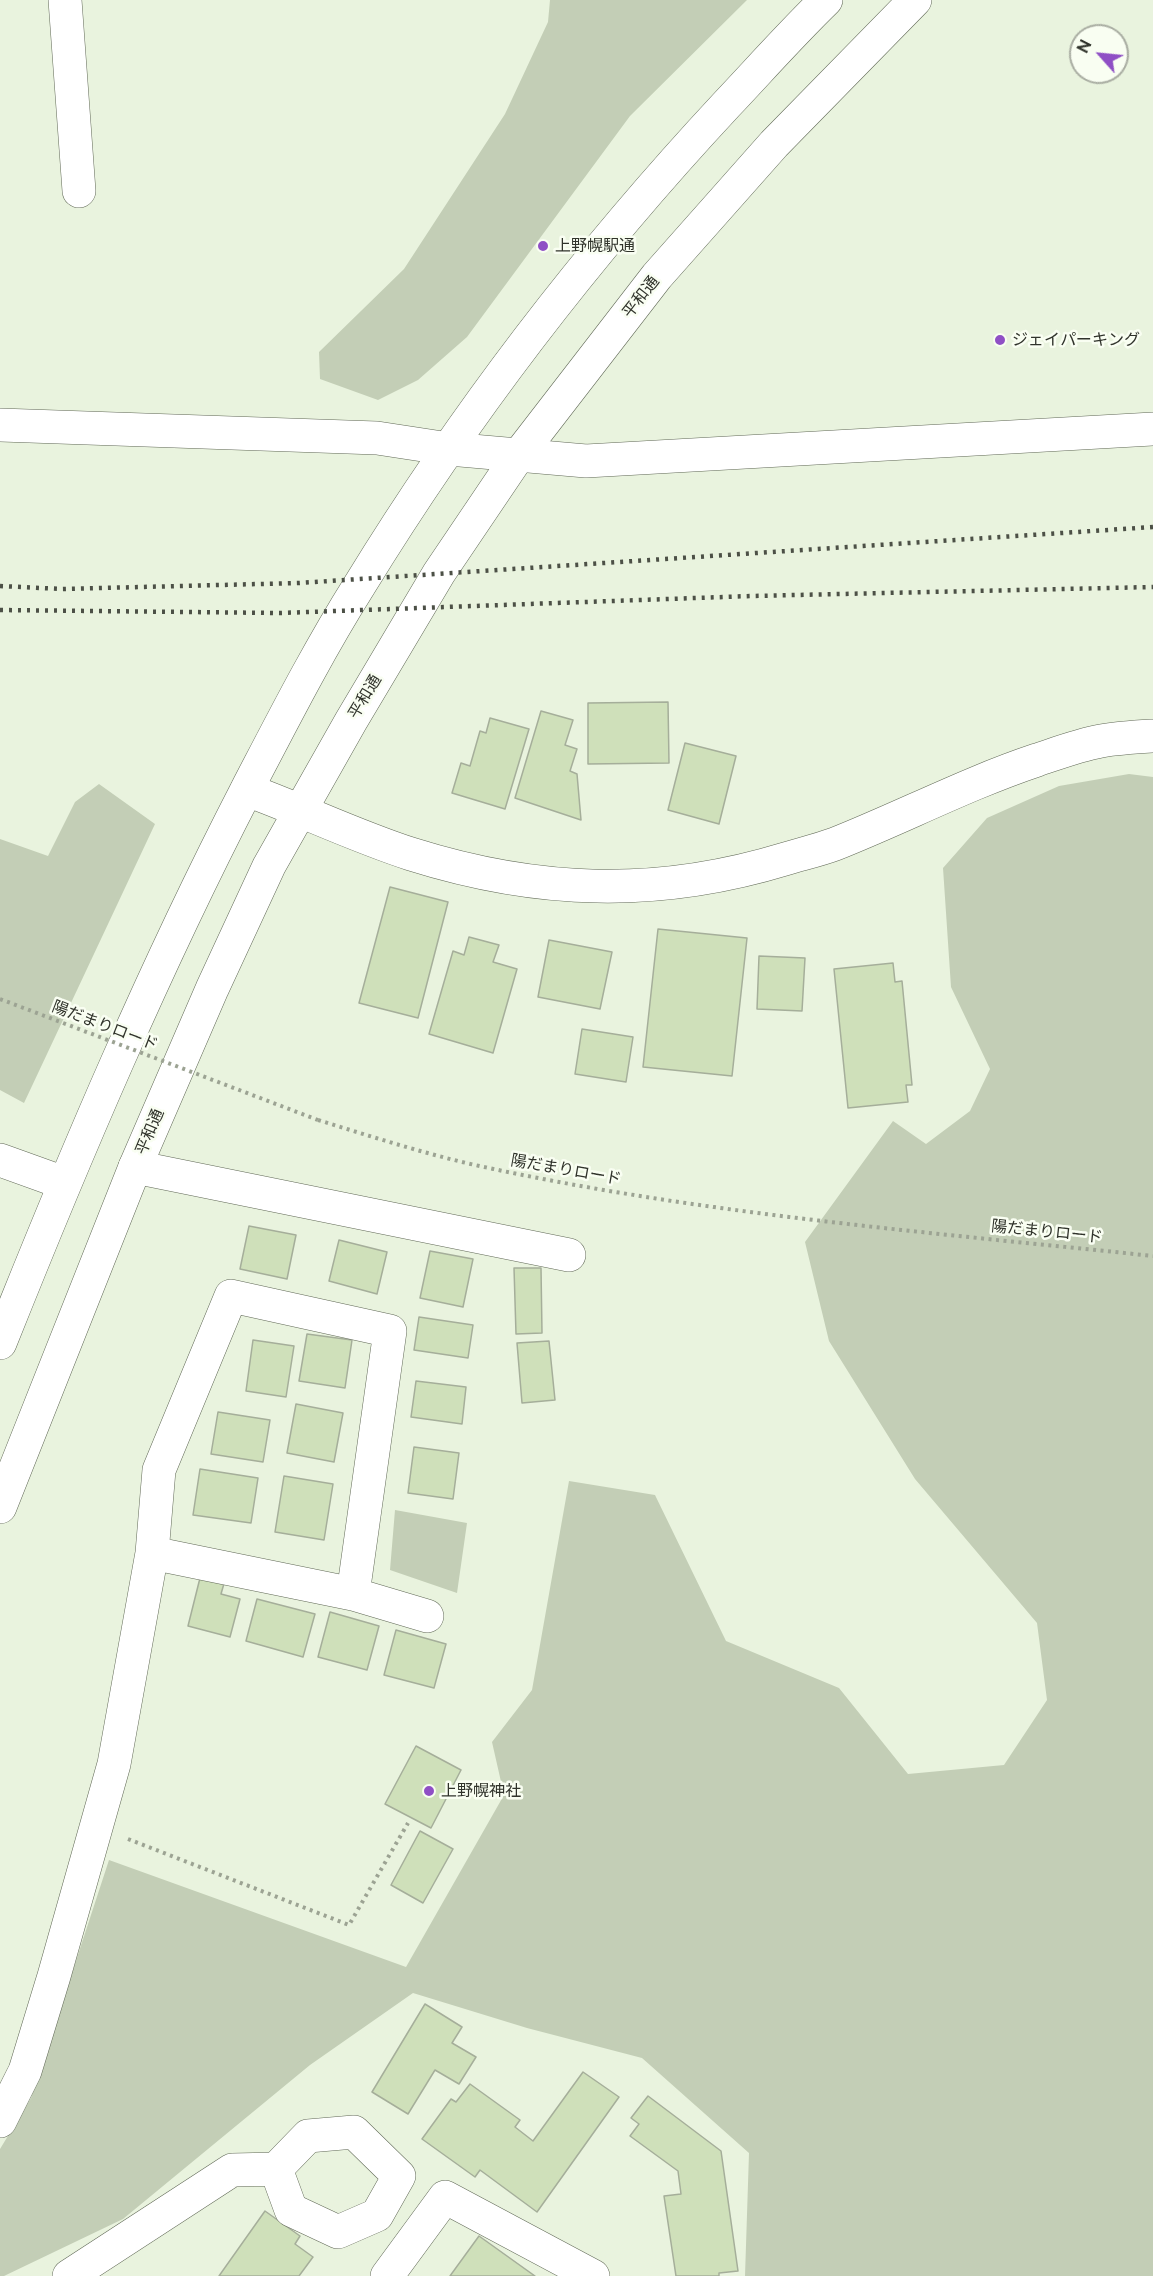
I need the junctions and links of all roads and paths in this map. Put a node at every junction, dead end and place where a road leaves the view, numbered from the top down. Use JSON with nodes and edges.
{"nodes":[{"id":1,"x":65,"y":0,"type":"edge"},
{"id":2,"x":826,"y":0,"type":"edge"},
{"id":3,"x":915,"y":0,"type":"edge"},
{"id":4,"x":79,"y":191,"type":"dead end"},
{"id":5,"x":0,"y":425,"type":"edge"},
{"id":6,"x":1153,"y":429,"type":"edge"},
{"id":7,"x":448,"y":449,"type":"junction"},
{"id":8,"x":518,"y":456,"type":"junction"},
{"id":9,"x":1153,"y":736,"type":"edge"},
{"id":10,"x":247,"y":790,"type":"junction"},
{"id":11,"x":300,"y":810,"type":"junction"},
{"id":12,"x":0,"y":999,"type":"edge"},
{"id":13,"x":0,"y":1160,"type":"edge"},
{"id":14,"x":135,"y":1167,"type":"junction"},
{"id":15,"x":64,"y":1183,"type":"junction"},
{"id":16,"x":569,"y":1255,"type":"dead end"},
{"id":17,"x":1153,"y":1256,"type":"edge"},
{"id":18,"x":0,"y":1343,"type":"edge"},
{"id":19,"x":0,"y":1507,"type":"edge"},
{"id":20,"x":152,"y":1553,"type":"junction"},
{"id":21,"x":353,"y":1594,"type":"junction"},
{"id":22,"x":427,"y":1616,"type":"dead end"},
{"id":23,"x":408,"y":1822,"type":"dead end"},
{"id":24,"x":96,"y":1826,"type":"junction"},
{"id":25,"x":0,"y":2121,"type":"edge"},
{"id":26,"x":276,"y":2169,"type":"junction"},
{"id":27,"x":399,"y":2176,"type":"junction"},
{"id":28,"x":445,"y":2197,"type":"junction"},
{"id":29,"x":69,"y":2276,"type":"edge"},
{"id":30,"x":387,"y":2276,"type":"edge"},
{"id":31,"x":593,"y":2276,"type":"edge"}],
"edges":[{"from":1,"to":4,"type":"main road"},
{"from":2,"to":7,"type":"main road"},
{"from":3,"to":8,"type":"main road","name":"平和通"},
{"from":5,"to":7,"type":"main road"},
{"from":6,"to":8,"type":"main road"},
{"from":7,"to":8,"type":"main road"},
{"from":7,"to":10,"type":"main road"},
{"from":8,"to":11,"type":"main road","name":"平和通"},
{"from":9,"to":11,"type":"main road"},
{"from":10,"to":11,"type":"main road"},
{"from":10,"to":15,"type":"main road"},
{"from":11,"to":14,"type":"main road","name":"平和通"},
{"from":12,"to":17,"type":"path","name":"陽だまりロード","bridge":true},
{"from":13,"to":15,"type":"main road"},
{"from":14,"to":16,"type":"main road"},
{"from":14,"to":19,"type":"main road","name":"平和通"},
{"from":15,"to":18,"type":"main road"},
{"from":20,"to":21,"type":"main road"},
{"from":20,"to":21,"type":"main road"},
{"from":20,"to":24,"type":"main road"},
{"from":21,"to":22,"type":"main road"},
{"from":23,"to":24,"type":"path"},
{"from":24,"to":25,"type":"main road"},
{"from":26,"to":27,"type":"main road"},
{"from":26,"to":27,"type":"main road"},
{"from":26,"to":29,"type":"main road"},
{"from":27,"to":28,"type":"main road"},
{"from":28,"to":30,"type":"main road"},
{"from":28,"to":31,"type":"main road"}]}
